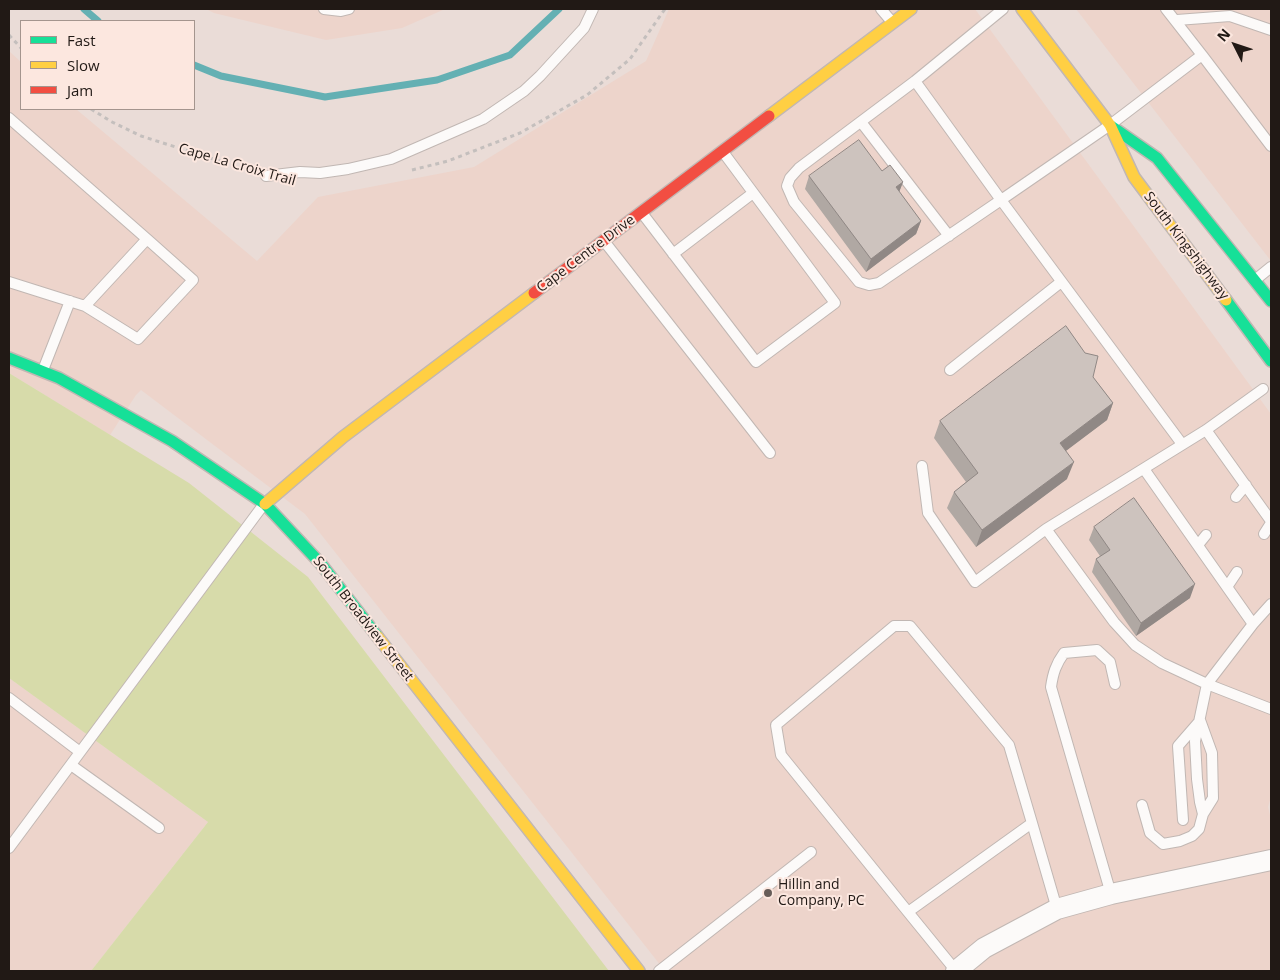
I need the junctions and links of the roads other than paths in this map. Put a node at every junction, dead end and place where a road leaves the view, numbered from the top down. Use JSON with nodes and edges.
{"nodes":[{"id":1,"x":324,"y":9,"type":"edge"},
{"id":2,"x":349,"y":9,"type":"edge"},
{"id":3,"x":593,"y":9,"type":"edge"},
{"id":4,"x":881,"y":9,"type":"edge"},
{"id":5,"x":911,"y":9,"type":"edge"},
{"id":6,"x":1002,"y":9,"type":"edge"},
{"id":7,"x":1022,"y":9,"type":"edge"},
{"id":8,"x":1166,"y":9,"type":"edge"},
{"id":9,"x":1177,"y":20,"type":"junction"},
{"id":10,"x":892,"y":23,"type":"junction"},
{"id":11,"x":1271,"y":30,"type":"edge"},
{"id":12,"x":1202,"y":55,"type":"junction"},
{"id":13,"x":916,"y":81,"type":"junction"},
{"id":14,"x":9,"y":118,"type":"edge"},
{"id":15,"x":860,"y":122,"type":"junction"},
{"id":16,"x":1110,"y":125,"type":"junction"},
{"id":17,"x":1271,"y":146,"type":"edge"},
{"id":18,"x":722,"y":151,"type":"junction"},
{"id":19,"x":266,"y":176,"type":"road end"},
{"id":20,"x":753,"y":193,"type":"junction"},
{"id":21,"x":1001,"y":200,"type":"junction"},
{"id":22,"x":642,"y":213,"type":"junction"},
{"id":23,"x":948,"y":236,"type":"junction"},
{"id":24,"x":147,"y":239,"type":"junction"},
{"id":25,"x":604,"y":241,"type":"junction"},
{"id":26,"x":673,"y":254,"type":"junction"},
{"id":27,"x":1271,"y":267,"type":"edge"},
{"id":28,"x":1255,"y":280,"type":"junction"},
{"id":29,"x":9,"y":282,"type":"edge"},
{"id":30,"x":1061,"y":282,"type":"junction"},
{"id":31,"x":70,"y":301,"type":"junction"},
{"id":32,"x":1271,"y":301,"type":"edge"},
{"id":33,"x":85,"y":306,"type":"junction"},
{"id":34,"x":9,"y":358,"type":"edge"},
{"id":35,"x":1271,"y":361,"type":"edge"},
{"id":36,"x":950,"y":370,"type":"dead end"},
{"id":37,"x":42,"y":371,"type":"junction"},
{"id":38,"x":1262,"y":388,"type":"dead end"},
{"id":39,"x":1206,"y":430,"type":"junction"},
{"id":40,"x":1182,"y":444,"type":"junction"},
{"id":41,"x":770,"y":453,"type":"dead end"},
{"id":42,"x":922,"y":466,"type":"dead end"},
{"id":43,"x":1144,"y":469,"type":"junction"},
{"id":44,"x":1246,"y":485,"type":"junction"},
{"id":45,"x":1236,"y":497,"type":"dead end"},
{"id":46,"x":265,"y":504,"type":"junction"},
{"id":47,"x":1271,"y":522,"type":"edge"},
{"id":48,"x":1046,"y":529,"type":"junction"},
{"id":49,"x":1206,"y":534,"type":"dead end"},
{"id":50,"x":1264,"y":534,"type":"dead end"},
{"id":51,"x":1198,"y":545,"type":"junction"},
{"id":52,"x":1237,"y":572,"type":"dead end"},
{"id":53,"x":1227,"y":586,"type":"junction"},
{"id":54,"x":1271,"y":604,"type":"edge"},
{"id":55,"x":1253,"y":624,"type":"junction"},
{"id":56,"x":1115,"y":684,"type":"dead end"},
{"id":57,"x":1207,"y":684,"type":"junction"},
{"id":58,"x":9,"y":698,"type":"edge"},
{"id":59,"x":1271,"y":709,"type":"edge"},
{"id":60,"x":1200,"y":720,"type":"junction"},
{"id":61,"x":80,"y":752,"type":"junction"},
{"id":62,"x":71,"y":765,"type":"junction"},
{"id":63,"x":1142,"y":805,"type":"dead end"},
{"id":64,"x":1203,"y":814,"type":"junction"},
{"id":65,"x":1183,"y":820,"type":"dead end"},
{"id":66,"x":1032,"y":823,"type":"junction"},
{"id":67,"x":160,"y":828,"type":"dead end"},
{"id":68,"x":9,"y":848,"type":"edge"},
{"id":69,"x":811,"y":852,"type":"dead end"},
{"id":70,"x":1271,"y":860,"type":"edge"},
{"id":71,"x":1111,"y":894,"type":"junction"},
{"id":72,"x":1058,"y":909,"type":"junction"},
{"id":73,"x":908,"y":912,"type":"junction"},
{"id":74,"x":639,"y":971,"type":"edge"},
{"id":75,"x":659,"y":971,"type":"edge"},
{"id":76,"x":956,"y":971,"type":"edge"}],
"edges":[{"from":1,"to":2,"type":"lane"},
{"from":3,"to":19,"type":"lane"},
{"from":4,"to":10,"type":"lane"},
{"from":5,"to":10,"type":"street","name":"Cape Centre Drive"},
{"from":6,"to":13,"type":"lane"},
{"from":7,"to":16,"type":"street","name":"South Kingshighway"},
{"from":8,"to":9,"type":"lane"},
{"from":9,"to":11,"type":"lane"},
{"from":9,"to":12,"type":"lane"},
{"from":10,"to":18,"type":"street","name":"Cape Centre Drive"},
{"from":12,"to":16,"type":"lane"},
{"from":12,"to":17,"type":"lane"},
{"from":13,"to":15,"type":"lane"},
{"from":13,"to":21,"type":"lane"},
{"from":14,"to":24,"type":"lane"},
{"from":15,"to":23,"type":"lane"},
{"from":15,"to":23,"type":"lane"},
{"from":16,"to":21,"type":"lane"},
{"from":16,"to":28,"type":"street","name":"South Kingshighway"},
{"from":16,"to":35,"type":"street","name":"South Kingshighway"},
{"from":18,"to":20,"type":"lane"},
{"from":18,"to":22,"type":"street","name":"Cape Centre Drive"},
{"from":20,"to":26,"type":"lane"},
{"from":20,"to":26,"type":"lane"},
{"from":21,"to":23,"type":"lane"},
{"from":21,"to":30,"type":"lane"},
{"from":22,"to":25,"type":"street","name":"Cape Centre Drive"},
{"from":22,"to":26,"type":"lane"},
{"from":24,"to":33,"type":"lane"},
{"from":24,"to":33,"type":"lane"},
{"from":25,"to":41,"type":"lane"},
{"from":25,"to":46,"type":"street","name":"Cape Centre Drive"},
{"from":27,"to":28,"type":"lane"},
{"from":28,"to":32,"type":"street","name":"South Kingshighway"},
{"from":29,"to":31,"type":"lane"},
{"from":30,"to":36,"type":"lane"},
{"from":30,"to":40,"type":"lane"},
{"from":31,"to":33,"type":"lane"},
{"from":31,"to":37,"type":"lane"},
{"from":34,"to":37,"type":"street","name":"South Broadview Street"},
{"from":37,"to":46,"type":"street","name":"South Broadview Street"},
{"from":38,"to":39,"type":"lane"},
{"from":39,"to":40,"type":"lane"},
{"from":39,"to":44,"type":"lane"},
{"from":40,"to":43,"type":"lane"},
{"from":42,"to":48,"type":"lane"},
{"from":43,"to":48,"type":"lane"},
{"from":43,"to":51,"type":"lane"},
{"from":44,"to":45,"type":"lane"},
{"from":44,"to":47,"type":"lane"},
{"from":46,"to":61,"type":"lane"},
{"from":46,"to":74,"type":"street","name":"South Broadview Street"},
{"from":47,"to":50,"type":"lane"},
{"from":48,"to":57,"type":"lane"},
{"from":49,"to":51,"type":"lane"},
{"from":51,"to":53,"type":"lane"},
{"from":52,"to":53,"type":"lane"},
{"from":53,"to":55,"type":"lane"},
{"from":54,"to":55,"type":"lane"},
{"from":55,"to":57,"type":"lane"},
{"from":56,"to":71,"type":"lane"},
{"from":57,"to":59,"type":"lane"},
{"from":57,"to":60,"type":"lane"},
{"from":58,"to":61,"type":"lane"},
{"from":60,"to":64,"type":"lane"},
{"from":60,"to":64,"type":"lane"},
{"from":60,"to":65,"type":"lane"},
{"from":61,"to":62,"type":"lane"},
{"from":62,"to":67,"type":"lane"},
{"from":62,"to":68,"type":"lane"},
{"from":63,"to":64,"type":"lane"},
{"from":66,"to":72,"type":"lane"},
{"from":66,"to":73,"type":"lane"},
{"from":66,"to":73,"type":"lane"},
{"from":69,"to":75,"type":"lane"},
{"from":70,"to":71,"type":"street"},
{"from":71,"to":72,"type":"street"},
{"from":72,"to":76,"type":"street"},
{"from":73,"to":76,"type":"lane"}]}
